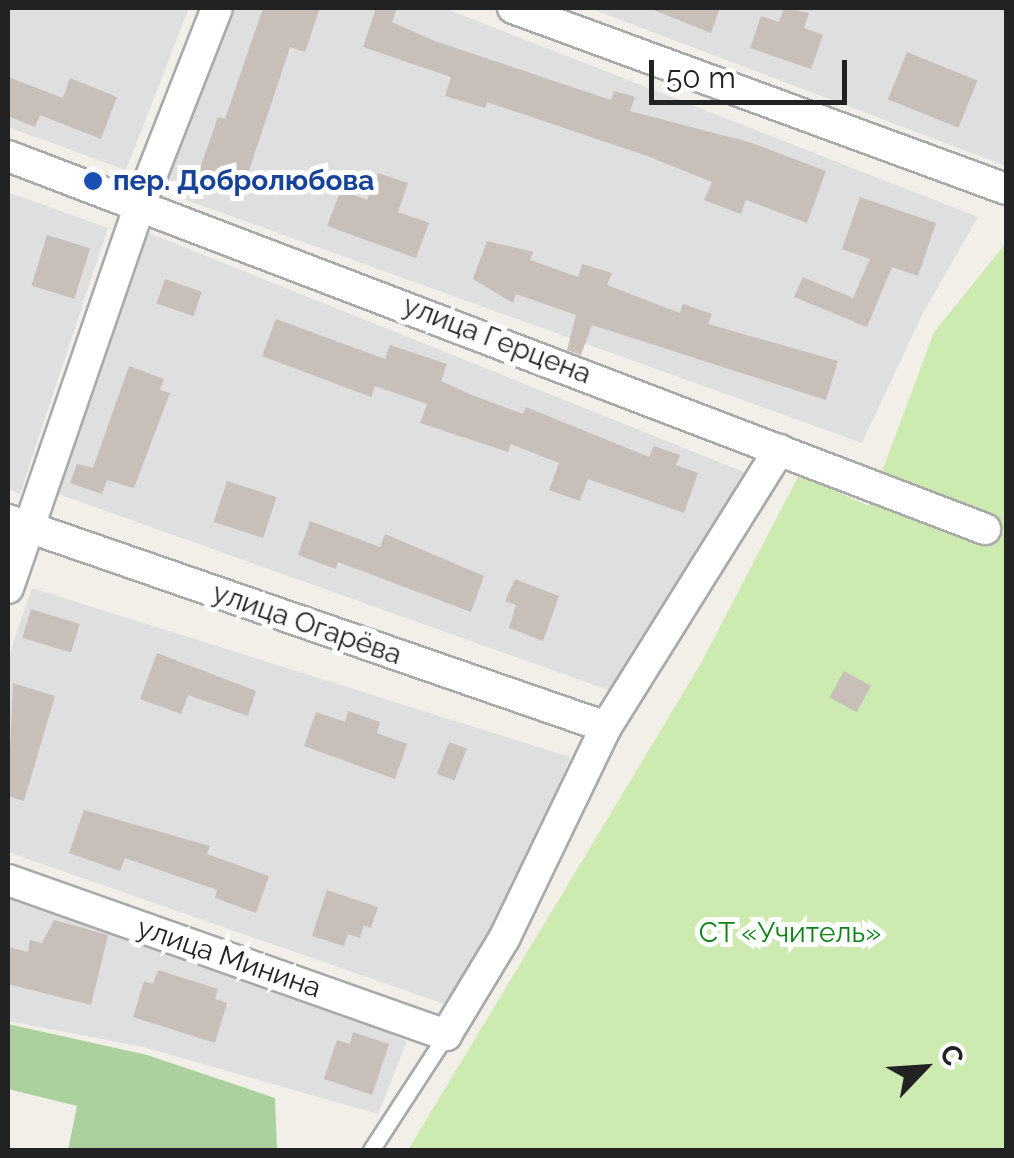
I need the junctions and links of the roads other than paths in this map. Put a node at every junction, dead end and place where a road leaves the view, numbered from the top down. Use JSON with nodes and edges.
{"nodes":[{"id":1,"x":217,"y":8,"type":"edge"},
{"id":2,"x":513,"y":8,"type":"edge"},
{"id":3,"x":8,"y":156,"type":"edge"},
{"id":4,"x":1006,"y":190,"type":"edge"},
{"id":5,"x":141,"y":202,"type":"junction"},
{"id":6,"x":779,"y":450,"type":"junction"},
{"id":7,"x":19,"y":524,"type":"edge"},
{"id":8,"x":985,"y":529,"type":"dead end"},
{"id":9,"x":8,"y":588,"type":"edge"},
{"id":10,"x":606,"y":727,"type":"junction"},
{"id":11,"x":8,"y":880,"type":"edge"},
{"id":12,"x":447,"y":1032,"type":"junction"},
{"id":13,"x":371,"y":1150,"type":"edge"}],
"edges":[{"from":1,"to":5,"type":"street"},
{"from":2,"to":4,"type":"street"},
{"from":3,"to":5,"type":"street","name":"улица Герцена"},
{"from":5,"to":6,"type":"street","name":"улица Герцена"},
{"from":5,"to":7,"type":"street"},
{"from":6,"to":8,"type":"street","name":"улица Герцена"},
{"from":6,"to":10,"type":"street"},
{"from":7,"to":9,"type":"street"},
{"from":7,"to":10,"type":"street","name":"улица Огарёва"},
{"from":10,"to":12,"type":"street"},
{"from":11,"to":12,"type":"street","name":"улица Минина"},
{"from":12,"to":13,"type":"lane"}]}
